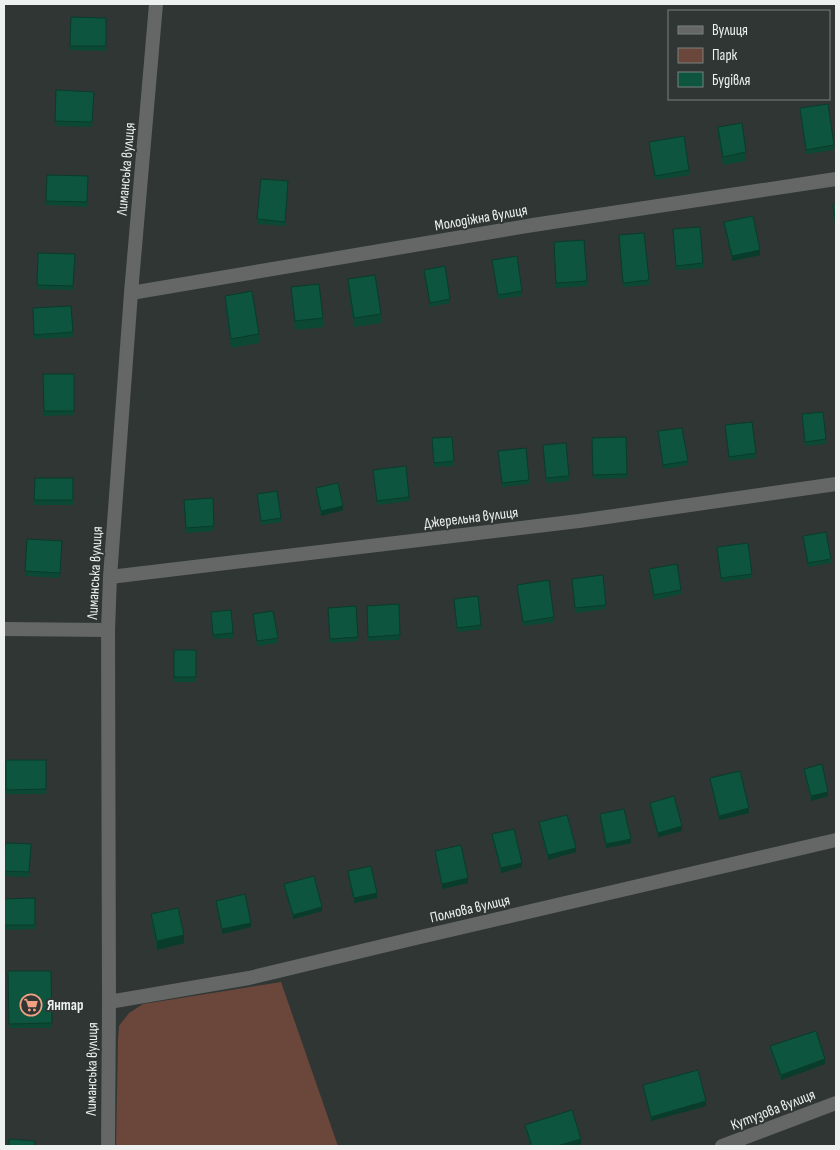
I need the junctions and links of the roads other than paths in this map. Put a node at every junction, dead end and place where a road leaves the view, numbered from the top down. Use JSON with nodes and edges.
{"nodes":[{"id":1,"x":156,"y":4,"type":"edge"},
{"id":2,"x":836,"y":179,"type":"edge"},
{"id":3,"x":131,"y":293,"type":"junction"},
{"id":4,"x":836,"y":484,"type":"edge"},
{"id":5,"x":110,"y":577,"type":"junction"},
{"id":6,"x":4,"y":629,"type":"edge"},
{"id":7,"x":108,"y":630,"type":"junction"},
{"id":8,"x":836,"y":840,"type":"edge"},
{"id":9,"x":109,"y":1002,"type":"junction"},
{"id":10,"x":836,"y":1103,"type":"edge"},
{"id":11,"x":108,"y":1146,"type":"edge"},
{"id":12,"x":722,"y":1146,"type":"edge"}],
"edges":[{"from":1,"to":3,"type":"street","name":"Лиманська вулиця"},
{"from":2,"to":3,"type":"street","name":"Молодіжна вулиця"},
{"from":3,"to":5,"type":"street","name":"Лиманська вулиця"},
{"from":4,"to":5,"type":"street","name":"Джерельна вулиця"},
{"from":5,"to":7,"type":"street","name":"Лиманська вулиця"},
{"from":6,"to":7,"type":"street"},
{"from":7,"to":9,"type":"street","name":"Лиманська вулиця"},
{"from":8,"to":9,"type":"street","name":"Полнова вулиця"},
{"from":9,"to":11,"type":"street","name":"Лиманська вулиця"},
{"from":10,"to":12,"type":"street","name":"Кутузова вулиця"}]}
